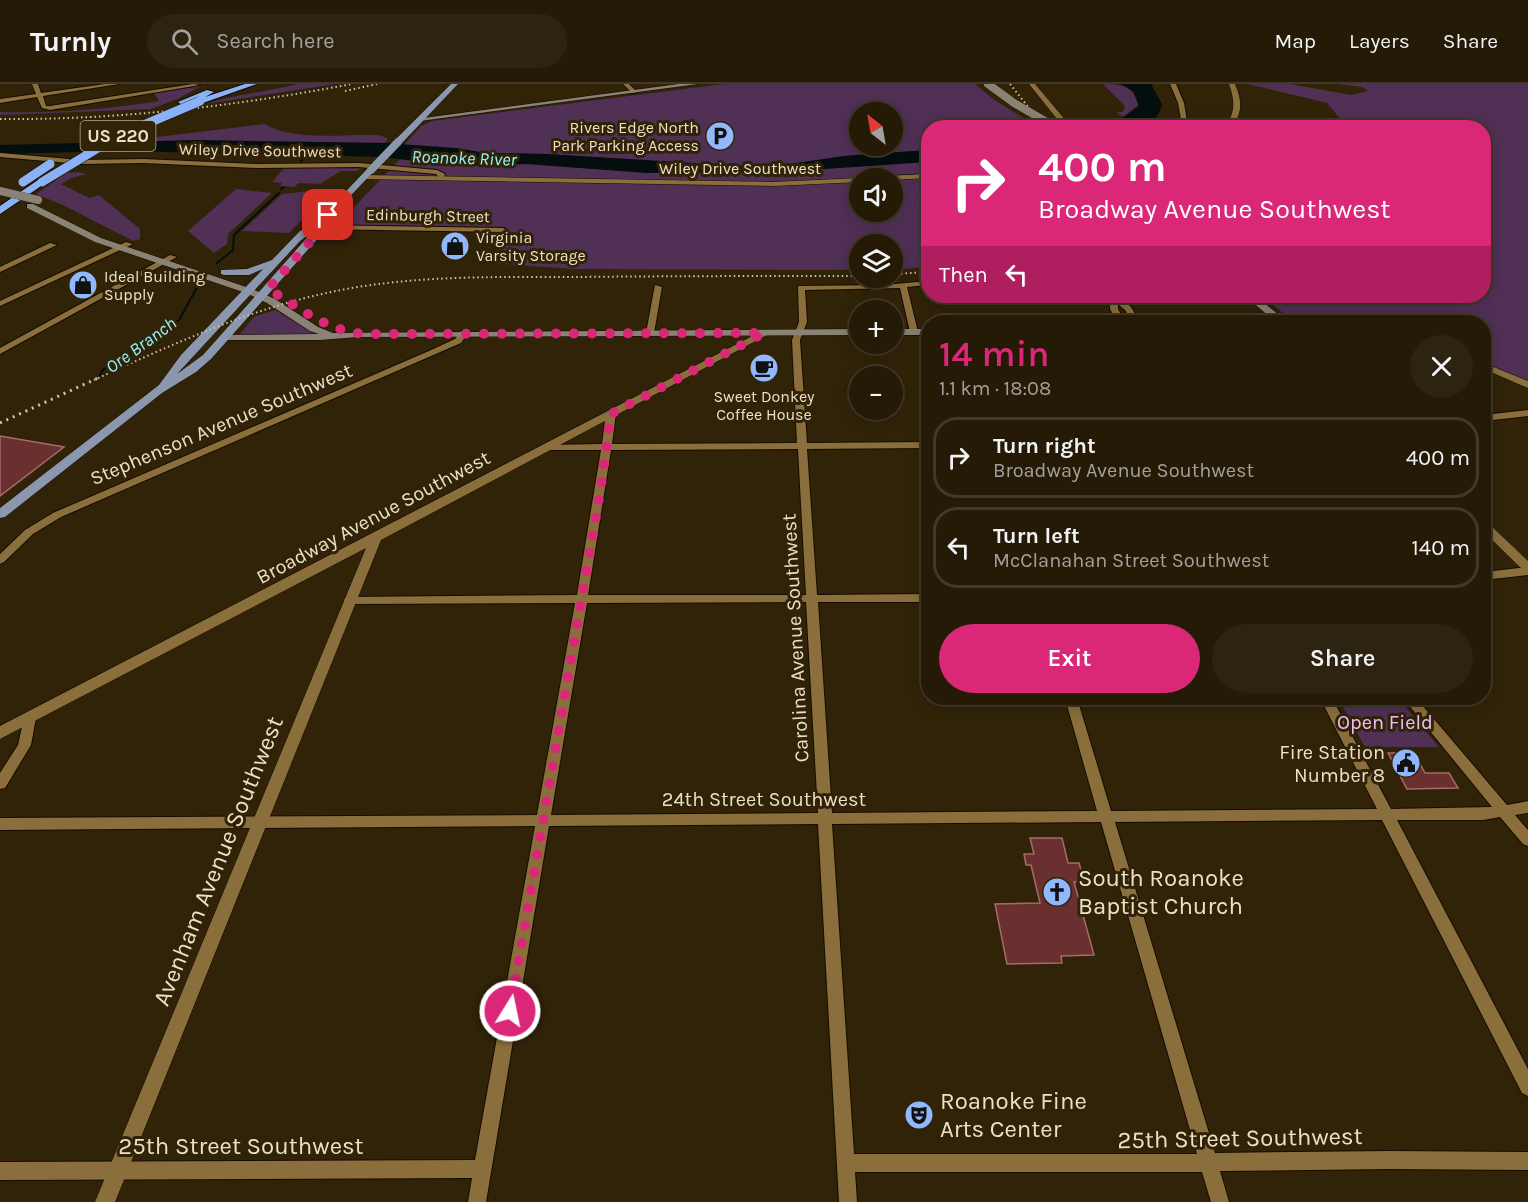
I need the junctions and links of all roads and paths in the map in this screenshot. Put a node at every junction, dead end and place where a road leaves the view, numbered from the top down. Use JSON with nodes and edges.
{"nodes":[{"id":1,"x":35,"y":84,"type":"edge"},
{"id":2,"x":116,"y":84,"type":"edge"},
{"id":3,"x":234,"y":84,"type":"edge"},
{"id":4,"x":253,"y":84,"type":"edge"},
{"id":5,"x":258,"y":84,"type":"edge"},
{"id":6,"x":455,"y":84,"type":"edge"},
{"id":7,"x":626,"y":84,"type":"edge"},
{"id":8,"x":695,"y":84,"type":"edge"},
{"id":9,"x":988,"y":84,"type":"edge"},
{"id":10,"x":1032,"y":84,"type":"edge"},
{"id":11,"x":1173,"y":84,"type":"edge"},
{"id":12,"x":1232,"y":84,"type":"edge"},
{"id":13,"x":196,"y":85,"type":"edge"},
{"id":14,"x":226,"y":92,"type":"junction"},
{"id":15,"x":634,"y":92,"type":"junction"},
{"id":16,"x":39,"y":96,"type":"junction"},
{"id":17,"x":0,"y":101,"type":"edge"},
{"id":18,"x":420,"y":119,"type":"junction"},
{"id":19,"x":1043,"y":120,"type":"edge"},
{"id":20,"x":1062,"y":120,"type":"edge"},
{"id":21,"x":1184,"y":120,"type":"edge"},
{"id":22,"x":1234,"y":120,"type":"edge"},
{"id":23,"x":0,"y":155,"type":"edge"},
{"id":24,"x":368,"y":174,"type":"junction"},
{"id":25,"x":921,"y":176,"type":"edge"},
{"id":26,"x":903,"y":177,"type":"edge"},
{"id":27,"x":441,"y":178,"type":"junction"},
{"id":28,"x":849,"y":180,"type":"edge"},
{"id":29,"x":0,"y":191,"type":"edge"},
{"id":30,"x":0,"y":198,"type":"edge"},
{"id":31,"x":58,"y":208,"type":"dead end"},
{"id":32,"x":0,"y":211,"type":"edge"},
{"id":33,"x":86,"y":222,"type":"dead end"},
{"id":34,"x":317,"y":227,"type":"junction"},
{"id":35,"x":503,"y":230,"type":"dead end"},
{"id":36,"x":297,"y":239,"type":"junction"},
{"id":37,"x":53,"y":244,"type":"dead end"},
{"id":38,"x":129,"y":244,"type":"junction"},
{"id":39,"x":117,"y":248,"type":"junction"},
{"id":40,"x":168,"y":260,"type":"junction"},
{"id":41,"x":0,"y":270,"type":"edge"},
{"id":42,"x":224,"y":273,"type":"junction"},
{"id":43,"x":921,"y":284,"type":"edge"},
{"id":44,"x":903,"y":286,"type":"joint"},
{"id":45,"x":252,"y":287,"type":"junction"},
{"id":46,"x":658,"y":287,"type":"dead end"},
{"id":47,"x":849,"y":287,"type":"edge"},
{"id":48,"x":265,"y":293,"type":"junction"},
{"id":49,"x":1122,"y":303,"type":"edge"},
{"id":50,"x":1259,"y":303,"type":"edge"},
{"id":51,"x":0,"y":304,"type":"edge"},
{"id":52,"x":1132,"y":315,"type":"edge"},
{"id":53,"x":1273,"y":315,"type":"edge"},
{"id":54,"x":799,"y":332,"type":"junction"},
{"id":55,"x":849,"y":332,"type":"edge"},
{"id":56,"x":903,"y":332,"type":"edge"},
{"id":57,"x":914,"y":332,"type":"junction"},
{"id":58,"x":921,"y":332,"type":"edge"},
{"id":59,"x":464,"y":333,"type":"junction"},
{"id":60,"x":650,"y":333,"type":"junction"},
{"id":61,"x":764,"y":333,"type":"junction"},
{"id":62,"x":358,"y":334,"type":"junction"},
{"id":63,"x":226,"y":337,"type":"junction"},
{"id":64,"x":0,"y":351,"type":"edge"},
{"id":65,"x":1491,"y":369,"type":"edge"},
{"id":66,"x":1528,"y":385,"type":"edge"},
{"id":67,"x":158,"y":391,"type":"junction"},
{"id":68,"x":1528,"y":413,"type":"edge"},
{"id":69,"x":611,"y":414,"type":"junction"},
{"id":70,"x":1491,"y":417,"type":"edge"},
{"id":71,"x":921,"y":445,"type":"edge"},
{"id":72,"x":803,"y":446,"type":"junction"},
{"id":73,"x":548,"y":447,"type":"junction"},
{"id":74,"x":607,"y":447,"type":"junction"},
{"id":75,"x":0,"y":514,"type":"edge"},
{"id":76,"x":1491,"y":533,"type":"edge"},
{"id":77,"x":376,"y":538,"type":"junction"},
{"id":78,"x":0,"y":560,"type":"edge"},
{"id":79,"x":1528,"y":569,"type":"edge"},
{"id":80,"x":1491,"y":575,"type":"edge"},
{"id":81,"x":812,"y":598,"type":"junction"},
{"id":82,"x":921,"y":598,"type":"edge"},
{"id":83,"x":350,"y":600,"type":"junction"},
{"id":84,"x":581,"y":600,"type":"junction"},
{"id":85,"x":1073,"y":705,"type":"edge"},
{"id":86,"x":1330,"y":705,"type":"edge"},
{"id":87,"x":1415,"y":705,"type":"edge"},
{"id":88,"x":30,"y":718,"type":"junction"},
{"id":89,"x":0,"y":733,"type":"edge"},
{"id":90,"x":0,"y":784,"type":"edge"},
{"id":91,"x":1528,"y":807,"type":"edge"},
{"id":92,"x":1504,"y":811,"type":"junction"},
{"id":93,"x":1388,"y":815,"type":"junction"},
{"id":94,"x":1106,"y":816,"type":"junction"},
{"id":95,"x":825,"y":818,"type":"junction"},
{"id":96,"x":543,"y":820,"type":"junction"},
{"id":97,"x":260,"y":822,"type":"junction"},
{"id":98,"x":0,"y":824,"type":"edge"},
{"id":99,"x":1528,"y":840,"type":"edge"},
{"id":100,"x":1528,"y":1088,"type":"edge"},
{"id":101,"x":1528,"y":1161,"type":"edge"},
{"id":102,"x":1208,"y":1162,"type":"junction"},
{"id":103,"x":846,"y":1163,"type":"junction"},
{"id":104,"x":483,"y":1169,"type":"junction"},
{"id":105,"x":0,"y":1171,"type":"edge"},
{"id":106,"x":118,"y":1171,"type":"junction"},
{"id":107,"x":105,"y":1202,"type":"edge"},
{"id":108,"x":477,"y":1202,"type":"edge"},
{"id":109,"x":848,"y":1202,"type":"edge"},
{"id":110,"x":1220,"y":1202,"type":"edge"}],
"edges":[{"from":1,"to":16,"type":"street"},
{"from":2,"to":16,"type":"street"},
{"from":3,"to":30,"type":"highway","number":"US 220","bridge":true},
{"from":4,"to":14,"type":"highway","number":"US 220"},
{"from":5,"to":14,"type":"highway"},
{"from":6,"to":18,"type":"main road"},
{"from":7,"to":15,"type":"street"},
{"from":8,"to":15,"type":"main road"},
{"from":9,"to":19,"type":"main road","bridge":true},
{"from":10,"to":20,"type":"street"},
{"from":11,"to":21,"type":"street"},
{"from":12,"to":22,"type":"street"},
{"from":13,"to":16,"type":"street"},
{"from":14,"to":32,"type":"highway","number":"US 220","bridge":true},
{"from":15,"to":18,"type":"main road"},
{"from":16,"to":17,"type":"street"},
{"from":18,"to":24,"type":"main road","bridge":true},
{"from":23,"to":27,"type":"street","name":"Wiley Drive Southwest"},
{"from":24,"to":27,"type":"street","name":"Wiley Drive Southwest"},
{"from":24,"to":34,"type":"main road"},
{"from":25,"to":26,"type":"street"},
{"from":27,"to":28,"type":"street","name":"Wiley Drive Southwest"},
{"from":29,"to":31,"type":"main road","bridge":true},
{"from":30,"to":39,"type":"main road"},
{"from":33,"to":38,"type":"main road"},
{"from":34,"to":35,"type":"street","name":"Edinburgh Street"},
{"from":34,"to":36,"type":"main road"},
{"from":34,"to":48,"type":"main road"},
{"from":36,"to":42,"type":"main road"},
{"from":36,"to":45,"type":"main road"},
{"from":37,"to":41,"type":"street"},
{"from":38,"to":39,"type":"street"},
{"from":38,"to":40,"type":"main road"},
{"from":39,"to":40,"type":"main road"},
{"from":39,"to":51,"type":"street"},
{"from":40,"to":42,"type":"main road"},
{"from":40,"to":45,"type":"main road"},
{"from":40,"to":64,"type":"street"},
{"from":42,"to":45,"type":"main road"},
{"from":43,"to":44,"type":"street"},
{"from":44,"to":57,"type":"street"},
{"from":45,"to":48,"type":"main road"},
{"from":45,"to":67,"type":"main road"},
{"from":46,"to":60,"type":"street"},
{"from":47,"to":54,"type":"street","name":"Carolina Avenue Southwest"},
{"from":48,"to":62,"type":"main road"},
{"from":48,"to":63,"type":"main road"},
{"from":49,"to":52,"type":"street"},
{"from":50,"to":53,"type":"main road"},
{"from":54,"to":55,"type":"main road"},
{"from":54,"to":61,"type":"main road"},
{"from":54,"to":72,"type":"street","name":"Carolina Avenue Southwest"},
{"from":56,"to":57,"type":"main road"},
{"from":57,"to":58,"type":"main road"},
{"from":59,"to":60,"type":"main road"},
{"from":59,"to":62,"type":"main road"},
{"from":59,"to":78,"type":"street","name":"Stephenson Avenue Southwest"},
{"from":60,"to":61,"type":"main road"},
{"from":61,"to":69,"type":"street","name":"Broadway Avenue Southwest"},
{"from":62,"to":63,"type":"main road"},
{"from":63,"to":67,"type":"main road"},
{"from":65,"to":66,"type":"street"},
{"from":67,"to":75,"type":"main road"},
{"from":68,"to":70,"type":"street"},
{"from":69,"to":73,"type":"street","name":"Broadway Avenue Southwest"},
{"from":69,"to":74,"type":"street"},
{"from":71,"to":72,"type":"street"},
{"from":72,"to":74,"type":"street"},
{"from":72,"to":81,"type":"street","name":"Carolina Avenue Southwest"},
{"from":73,"to":74,"type":"street"},
{"from":73,"to":77,"type":"street","name":"Broadway Avenue Southwest"},
{"from":74,"to":84,"type":"street"},
{"from":76,"to":79,"type":"street"},
{"from":77,"to":83,"type":"street","name":"Avenham Avenue Southwest"},
{"from":77,"to":88,"type":"street","name":"Broadway Avenue Southwest"},
{"from":79,"to":80,"type":"street"},
{"from":81,"to":82,"type":"street"},
{"from":81,"to":84,"type":"street"},
{"from":81,"to":95,"type":"street","name":"Carolina Avenue Southwest"},
{"from":83,"to":84,"type":"street"},
{"from":83,"to":97,"type":"street","name":"Avenham Avenue Southwest"},
{"from":84,"to":96,"type":"street"},
{"from":85,"to":94,"type":"street"},
{"from":86,"to":93,"type":"street"},
{"from":87,"to":92,"type":"street"},
{"from":88,"to":89,"type":"street","name":"Broadway Avenue Southwest"},
{"from":88,"to":90,"type":"street"},
{"from":91,"to":92,"type":"street","name":"24th Street Southwest"},
{"from":92,"to":93,"type":"street","name":"24th Street Southwest"},
{"from":92,"to":99,"type":"street"},
{"from":93,"to":94,"type":"street","name":"24th Street Southwest"},
{"from":93,"to":100,"type":"street"},
{"from":94,"to":95,"type":"street","name":"24th Street Southwest"},
{"from":94,"to":102,"type":"street"},
{"from":95,"to":96,"type":"street","name":"24th Street Southwest"},
{"from":95,"to":103,"type":"street","name":"Carolina Avenue Southwest"},
{"from":96,"to":97,"type":"street","name":"24th Street Southwest"},
{"from":96,"to":104,"type":"street"},
{"from":97,"to":98,"type":"street","name":"24th Street Southwest"},
{"from":97,"to":106,"type":"street","name":"Avenham Avenue Southwest"},
{"from":101,"to":102,"type":"street","name":"25th Street Southwest"},
{"from":102,"to":103,"type":"street","name":"25th Street Southwest"},
{"from":102,"to":110,"type":"street"},
{"from":103,"to":109,"type":"street","name":"Carolina Avenue Southwest"},
{"from":104,"to":106,"type":"street","name":"25th Street Southwest"},
{"from":104,"to":108,"type":"street"},
{"from":105,"to":106,"type":"street","name":"25th Street Southwest"},
{"from":106,"to":107,"type":"street","name":"Avenham Avenue Southwest"}]}
